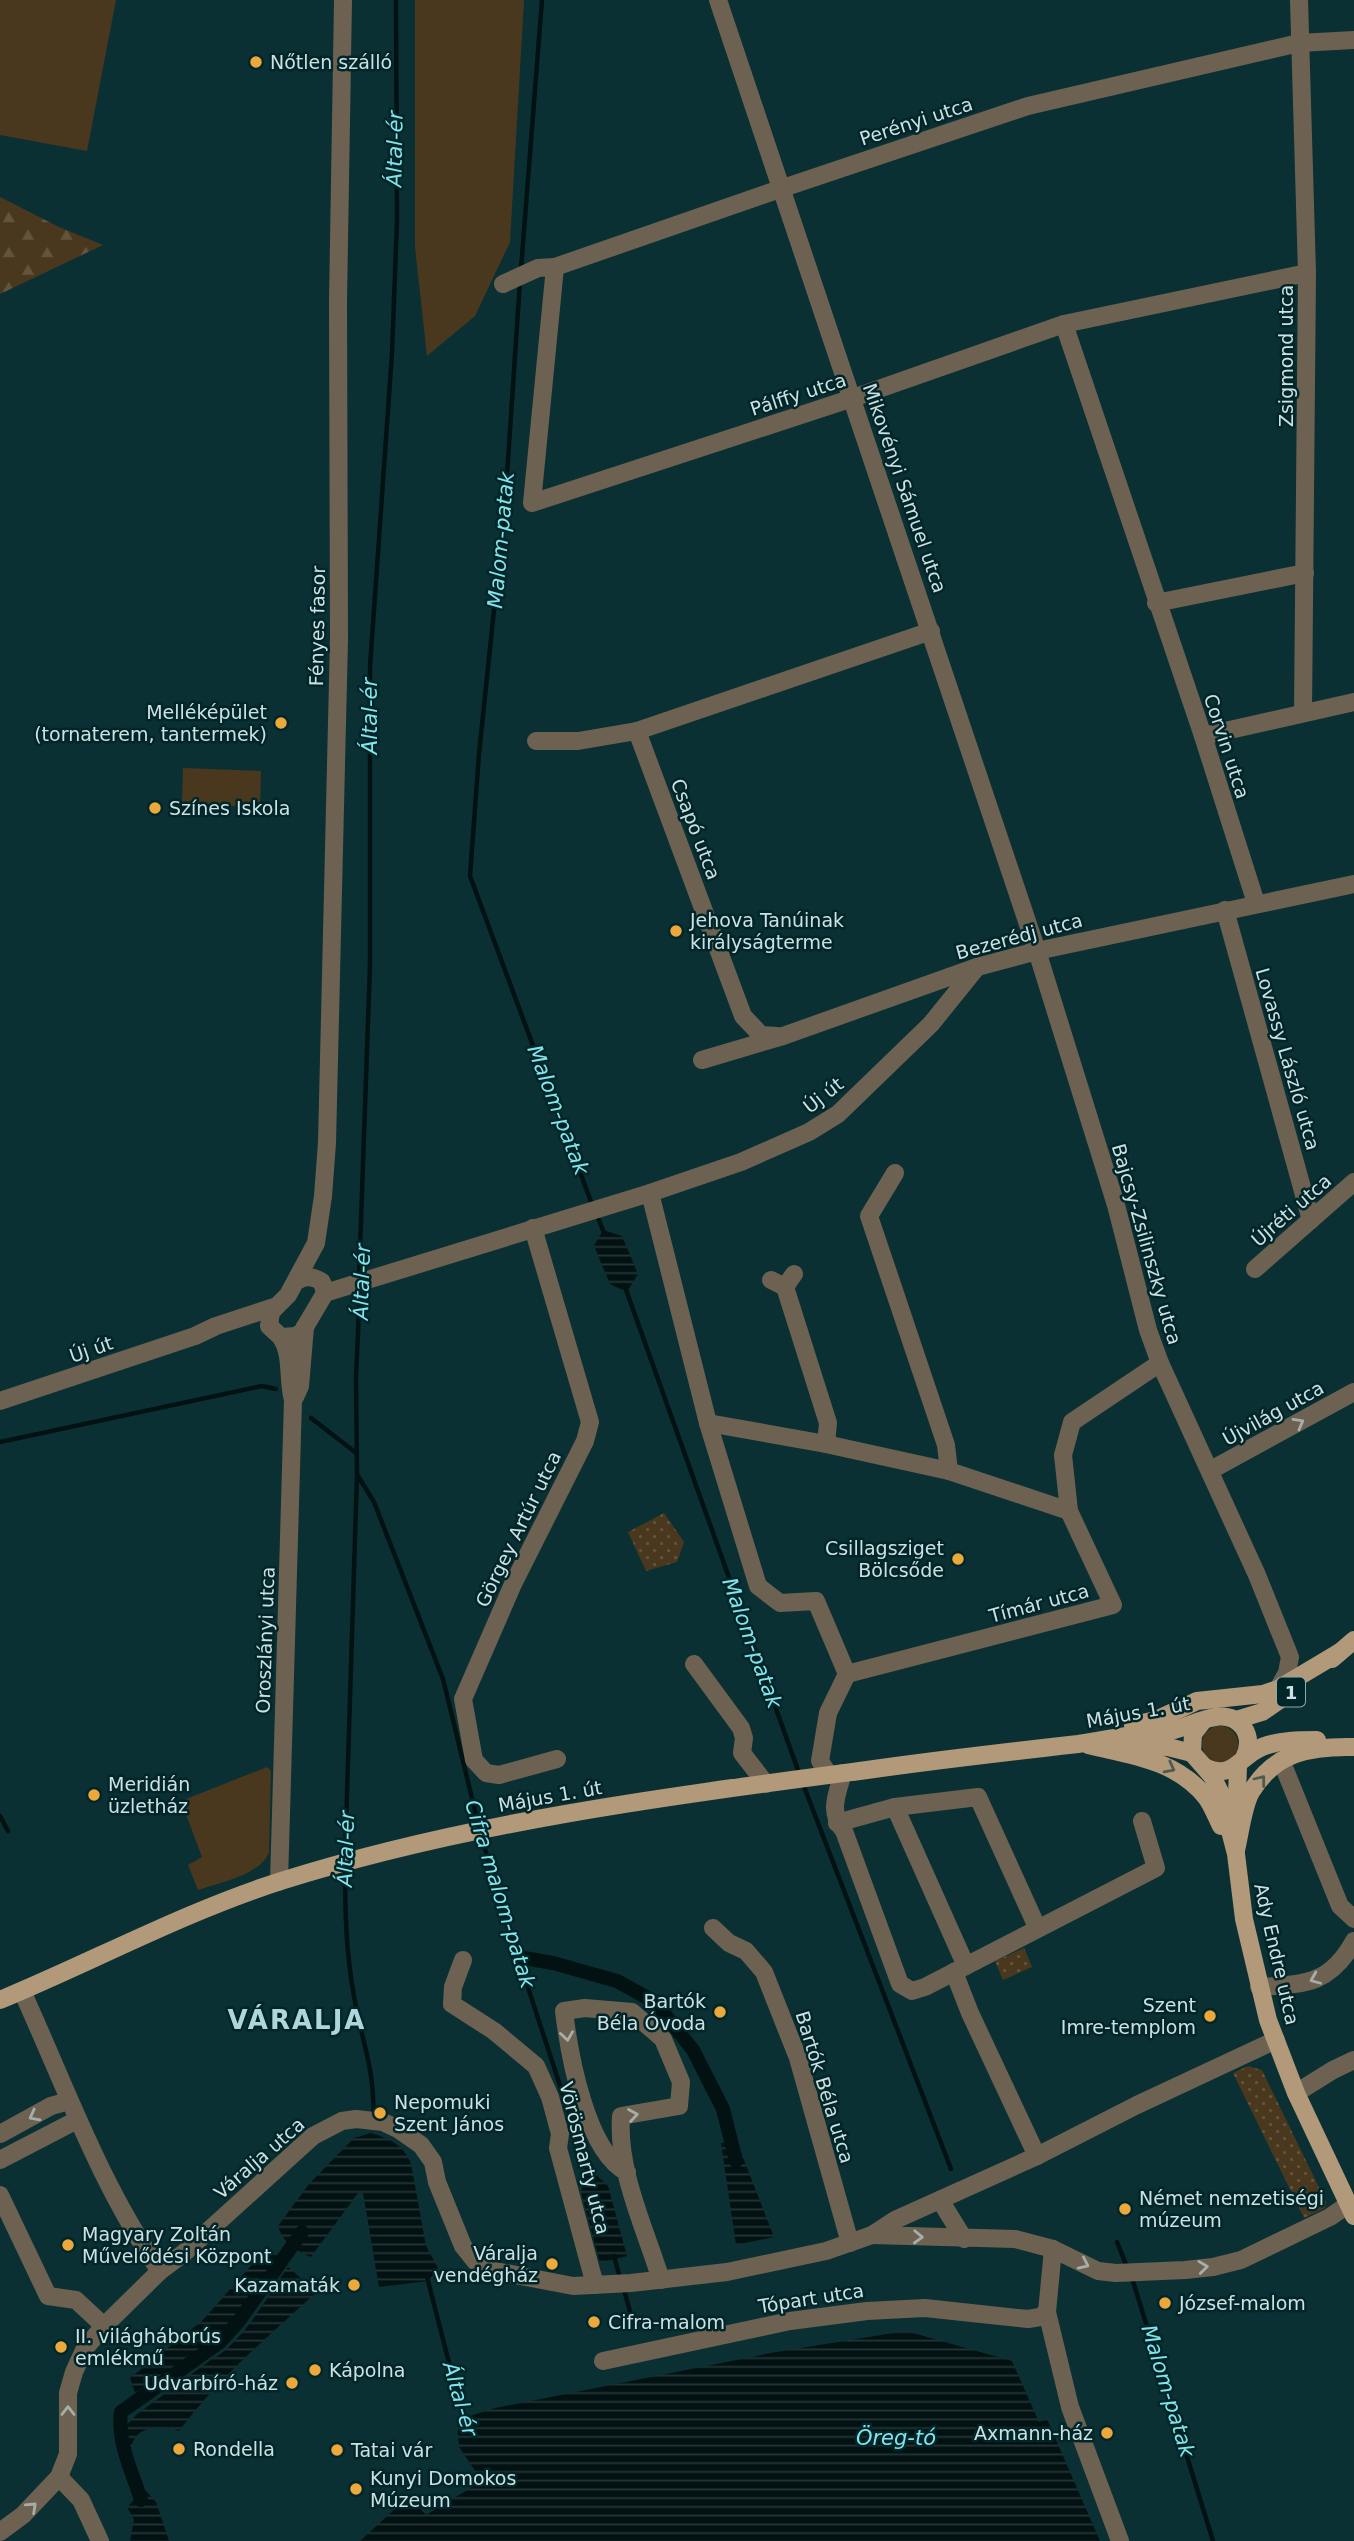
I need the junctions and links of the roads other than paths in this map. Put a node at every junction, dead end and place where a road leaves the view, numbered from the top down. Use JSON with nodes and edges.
{"nodes":[{"id":1,"x":344,"y":0,"type":"edge"},
{"id":2,"x":718,"y":0,"type":"edge"},
{"id":3,"x":1299,"y":0,"type":"edge"},
{"id":4,"x":1354,"y":40,"type":"edge"},
{"id":5,"x":1299,"y":43,"type":"junction"},
{"id":6,"x":780,"y":188,"type":"junction"},
{"id":7,"x":546,"y":268,"type":"junction"},
{"id":8,"x":1307,"y":273,"type":"junction"},
{"id":9,"x":503,"y":284,"type":"dead end"},
{"id":10,"x":1064,"y":324,"type":"junction"},
{"id":11,"x":853,"y":398,"type":"junction"},
{"id":12,"x":1305,"y":573,"type":"junction"},
{"id":13,"x":1156,"y":603,"type":"junction"},
{"id":14,"x":931,"y":631,"type":"junction"},
{"id":15,"x":1354,"y":702,"type":"edge"},
{"id":16,"x":1303,"y":712,"type":"junction"},
{"id":17,"x":637,"y":731,"type":"junction"},
{"id":18,"x":1203,"y":736,"type":"junction"},
{"id":19,"x":536,"y":741,"type":"dead end"},
{"id":20,"x":1354,"y":884,"type":"edge"},
{"id":21,"x":1256,"y":903,"type":"junction"},
{"id":22,"x":1225,"y":909,"type":"junction"},
{"id":23,"x":1037,"y":951,"type":"junction"},
{"id":24,"x":977,"y":967,"type":"junction"},
{"id":25,"x":783,"y":1036,"type":"junction"},
{"id":26,"x":702,"y":1060,"type":"dead end"},
{"id":27,"x":895,"y":1173,"type":"dead end"},
{"id":28,"x":1354,"y":1182,"type":"edge"},
{"id":29,"x":650,"y":1193,"type":"junction"},
{"id":30,"x":1311,"y":1220,"type":"junction"},
{"id":31,"x":533,"y":1228,"type":"junction"},
{"id":32,"x":313,"y":1251,"type":"junction"},
{"id":33,"x":1255,"y":1269,"type":"dead end"},
{"id":34,"x":783,"y":1280,"type":"dead end"},
{"id":35,"x":297,"y":1281,"type":"junction"},
{"id":36,"x":321,"y":1286,"type":"junction"},
{"id":37,"x":274,"y":1307,"type":"junction"},
{"id":38,"x":306,"y":1327,"type":"junction"},
{"id":39,"x":278,"y":1335,"type":"junction"},
{"id":40,"x":195,"y":1336,"type":"junction"},
{"id":41,"x":1160,"y":1363,"type":"junction"},
{"id":42,"x":1354,"y":1392,"type":"edge"},
{"id":43,"x":293,"y":1400,"type":"junction"},
{"id":44,"x":0,"y":1401,"type":"edge"},
{"id":45,"x":708,"y":1423,"type":"junction"},
{"id":46,"x":826,"y":1444,"type":"junction"},
{"id":47,"x":949,"y":1471,"type":"junction"},
{"id":48,"x":1211,"y":1471,"type":"junction"},
{"id":49,"x":1069,"y":1511,"type":"junction"},
{"id":50,"x":1347,"y":1646,"type":"edge"},
{"id":51,"x":1290,"y":1657,"type":"junction"},
{"id":52,"x":694,"y":1664,"type":"dead end"},
{"id":53,"x":1312,"y":1668,"type":"junction"},
{"id":54,"x":847,"y":1674,"type":"junction"},
{"id":55,"x":1278,"y":1689,"type":"junction"},
{"id":56,"x":1236,"y":1720,"type":"junction"},
{"id":57,"x":1203,"y":1721,"type":"junction"},
{"id":58,"x":1080,"y":1743,"type":"junction"},
{"id":59,"x":1354,"y":1746,"type":"edge"},
{"id":60,"x":1192,"y":1753,"type":"junction"},
{"id":61,"x":557,"y":1759,"type":"dead end"},
{"id":62,"x":1281,"y":1760,"type":"junction"},
{"id":63,"x":1241,"y":1762,"type":"junction"},
{"id":64,"x":1205,"y":1767,"type":"junction"},
{"id":65,"x":836,"y":1774,"type":"junction"},
{"id":66,"x":766,"y":1784,"type":"junction"},
{"id":67,"x":895,"y":1807,"type":"junction"},
{"id":68,"x":1142,"y":1821,"type":"dead end"},
{"id":69,"x":837,"y":1822,"type":"junction"},
{"id":70,"x":1236,"y":1854,"type":"junction"},
{"id":71,"x":279,"y":1882,"type":"junction"},
{"id":72,"x":1354,"y":1919,"type":"edge"},
{"id":73,"x":1037,"y":1927,"type":"junction"},
{"id":74,"x":713,"y":1928,"type":"dead end"},
{"id":75,"x":1354,"y":1941,"type":"edge"},
{"id":76,"x":463,"y":1960,"type":"dead end"},
{"id":77,"x":960,"y":1969,"type":"junction"},
{"id":78,"x":1259,"y":1987,"type":"junction"},
{"id":79,"x":22,"y":1991,"type":"junction"},
{"id":80,"x":0,"y":2000,"type":"edge"},
{"id":81,"x":1276,"y":2040,"type":"junction"},
{"id":82,"x":1354,"y":2060,"type":"edge"},
{"id":83,"x":1296,"y":2093,"type":"junction"},
{"id":84,"x":69,"y":2101,"type":"junction"},
{"id":85,"x":77,"y":2120,"type":"junction"},
{"id":86,"x":0,"y":2134,"type":"edge"},
{"id":87,"x":1037,"y":2156,"type":"junction"},
{"id":88,"x":0,"y":2160,"type":"edge"},
{"id":89,"x":626,"y":2172,"type":"junction"},
{"id":90,"x":0,"y":2196,"type":"edge"},
{"id":91,"x":940,"y":2200,"type":"junction"},
{"id":92,"x":1351,"y":2210,"type":"edge"},
{"id":93,"x":872,"y":2235,"type":"junction"},
{"id":94,"x":964,"y":2239,"type":"junction"},
{"id":95,"x":850,"y":2243,"type":"junction"},
{"id":96,"x":1053,"y":2249,"type":"junction"},
{"id":97,"x":160,"y":2271,"type":"junction"},
{"id":98,"x":661,"y":2280,"type":"junction"},
{"id":99,"x":602,"y":2284,"type":"junction"},
{"id":100,"x":1047,"y":2312,"type":"junction"},
{"id":101,"x":104,"y":2326,"type":"junction"},
{"id":102,"x":603,"y":2361,"type":"dead end"},
{"id":103,"x":60,"y":2477,"type":"junction"},
{"id":104,"x":0,"y":2532,"type":"edge"},
{"id":105,"x":100,"y":2541,"type":"edge"},
{"id":106,"x":1121,"y":2541,"type":"edge"}],
"edges":[{"from":1,"to":32,"type":"street","name":"Fényes fasor"},
{"from":2,"to":6,"type":"street","name":"Mikovényi Sámuel utca"},
{"from":3,"to":5,"type":"street","name":"Zsigmond utca"},
{"from":4,"to":5,"type":"street","name":"Perényi utca"},
{"from":5,"to":6,"type":"street","name":"Perényi utca"},
{"from":5,"to":8,"type":"street","name":"Zsigmond utca"},
{"from":6,"to":7,"type":"street","name":"Perényi utca"},
{"from":6,"to":11,"type":"street","name":"Mikovényi Sámuel utca"},
{"from":7,"to":9,"type":"street","name":"Perényi utca"},
{"from":7,"to":11,"type":"street","name":"Pálffy utca"},
{"from":8,"to":10,"type":"street","name":"Pálffy utca"},
{"from":8,"to":12,"type":"street","name":"Zsigmond utca"},
{"from":10,"to":11,"type":"street","name":"Pálffy utca"},
{"from":10,"to":13,"type":"street","name":"Corvin utca"},
{"from":11,"to":14,"type":"street","name":"Mikovényi Sámuel utca"},
{"from":12,"to":13,"type":"street"},
{"from":12,"to":16,"type":"street","name":"Zsigmond utca"},
{"from":13,"to":18,"type":"street","name":"Corvin utca"},
{"from":14,"to":17,"type":"street"},
{"from":14,"to":23,"type":"street","name":"Mikovényi Sámuel utca"},
{"from":15,"to":16,"type":"street"},
{"from":16,"to":18,"type":"street"},
{"from":17,"to":19,"type":"street"},
{"from":17,"to":25,"type":"street","name":"Csapó utca"},
{"from":18,"to":21,"type":"street","name":"Corvin utca"},
{"from":20,"to":21,"type":"street","name":"Bezerédj utca"},
{"from":21,"to":22,"type":"street","name":"Bezerédj utca"},
{"from":22,"to":23,"type":"street","name":"Bezerédj utca"},
{"from":22,"to":30,"type":"street","name":"Lovassy László utca"},
{"from":23,"to":24,"type":"street","name":"Bezerédj utca"},
{"from":23,"to":41,"type":"street","name":"Bajcsy-Zsilinszky utca"},
{"from":24,"to":25,"type":"street","name":"Bezerédj utca"},
{"from":24,"to":29,"type":"street","name":"Új út"},
{"from":25,"to":26,"type":"street","name":"Bezerédj utca"},
{"from":27,"to":47,"type":"street"},
{"from":28,"to":30,"type":"street","name":"Újréti utca"},
{"from":29,"to":31,"type":"street","name":"Új út"},
{"from":29,"to":45,"type":"street"},
{"from":30,"to":33,"type":"street","name":"Újréti utca"},
{"from":31,"to":36,"type":"street","name":"Új út"},
{"from":31,"to":61,"type":"street","name":"Görgey Artúr utca"},
{"from":32,"to":35,"type":"street","name":"Fényes fasor"},
{"from":32,"to":36,"type":"street","name":"Fényes fasor"},
{"from":34,"to":46,"type":"street"},
{"from":35,"to":36,"type":"street","name":"Új út"},
{"from":35,"to":37,"type":"street","name":"Fényes fasor"},
{"from":36,"to":38,"type":"street"},
{"from":37,"to":39,"type":"street","name":"Oroszlányi utca"},
{"from":37,"to":40,"type":"street","name":"Új út"},
{"from":38,"to":39,"type":"street"},
{"from":38,"to":43,"type":"street","name":"Oroszlányi utca"},
{"from":39,"to":40,"type":"street","name":"Új út"},
{"from":39,"to":43,"type":"street","name":"Oroszlányi utca"},
{"from":40,"to":44,"type":"street","name":"Új út"},
{"from":41,"to":48,"type":"street","name":"Bajcsy-Zsilinszky utca"},
{"from":41,"to":49,"type":"street","name":"Tímár utca"},
{"from":48,"to":42,"type":"street","name":"Újvilág utca","one_way":true},
{"from":43,"to":71,"type":"street","name":"Oroszlányi utca"},
{"from":45,"to":46,"type":"street"},
{"from":45,"to":54,"type":"street"},
{"from":46,"to":47,"type":"street"},
{"from":47,"to":49,"type":"street"},
{"from":48,"to":51,"type":"street","name":"Bajcsy-Zsilinszky utca"},
{"from":49,"to":54,"type":"street","name":"Tímár utca"},
{"from":50,"to":53,"type":"main road"},
{"from":50,"to":56,"type":"main road","number":"1"},
{"from":51,"to":53,"type":"street"},
{"from":51,"to":55,"type":"street"},
{"from":52,"to":66,"type":"street"},
{"from":53,"to":55,"type":"main road"},
{"from":54,"to":65,"type":"street"},
{"from":55,"to":58,"type":"main road"},
{"from":56,"to":57,"type":"main road","number":"1"},
{"from":56,"to":63,"type":"main road"},
{"from":57,"to":58,"type":"main road","name":"Május 1. út"},
{"from":57,"to":60,"type":"main road"},
{"from":58,"to":60,"type":"main road","name":"Május 1. út"},
{"from":58,"to":65,"type":"main road","name":"Május 1. út"},
{"from":58,"to":70,"type":"main road","one_way":true},
{"from":59,"to":62,"type":"main road"},
{"from":59,"to":63,"type":"main road"},
{"from":60,"to":64,"type":"main road"},
{"from":70,"to":62,"type":"main road","one_way":true},
{"from":62,"to":72,"type":"street"},
{"from":63,"to":64,"type":"main road"},
{"from":63,"to":70,"type":"main road"},
{"from":64,"to":70,"type":"main road"},
{"from":65,"to":66,"type":"main road","name":"Május 1. út"},
{"from":65,"to":69,"type":"street"},
{"from":66,"to":71,"type":"main road","name":"Május 1. út"},
{"from":67,"to":69,"type":"street"},
{"from":67,"to":73,"type":"street"},
{"from":67,"to":77,"type":"street"},
{"from":68,"to":73,"type":"street"},
{"from":69,"to":77,"type":"street"},
{"from":70,"to":78,"type":"main road","name":"Ady Endre utca"},
{"from":71,"to":79,"type":"main road","name":"Május 1. út"},
{"from":73,"to":77,"type":"street"},
{"from":74,"to":95,"type":"street","name":"Bartók Béla utca"},
{"from":75,"to":78,"type":"street","one_way":true},
{"from":76,"to":99,"type":"street","name":"Vörösmarty utca"},
{"from":77,"to":87,"type":"street"},
{"from":78,"to":81,"type":"main road","name":"Ady Endre utca"},
{"from":79,"to":80,"type":"main road","name":"Május 1. út"},
{"from":79,"to":84,"type":"street"},
{"from":81,"to":83,"type":"main road","name":"Ady Endre utca"},
{"from":81,"to":87,"type":"street"},
{"from":82,"to":83,"type":"street"},
{"from":83,"to":92,"type":"main road","name":"Ady Endre utca"},
{"from":84,"to":85,"type":"street"},
{"from":84,"to":86,"type":"street","one_way":true},
{"from":85,"to":88,"type":"street"},
{"from":85,"to":97,"type":"street"},
{"from":87,"to":91,"type":"street"},
{"from":89,"to":89,"type":"street","one_way":true},
{"from":89,"to":98,"type":"street"},
{"from":90,"to":101,"type":"street"},
{"from":91,"to":93,"type":"street"},
{"from":91,"to":94,"type":"street"},
{"from":96,"to":92,"type":"street","one_way":true},
{"from":93,"to":94,"type":"street","one_way":true},
{"from":93,"to":95,"type":"street"},
{"from":94,"to":96,"type":"street"},
{"from":95,"to":98,"type":"street"},
{"from":96,"to":100,"type":"street"},
{"from":97,"to":99,"type":"street","name":"Váralja utca"},
{"from":97,"to":101,"type":"street","name":"Váralja utca"},
{"from":98,"to":99,"type":"street"},
{"from":100,"to":102,"type":"street","name":"Tópart utca"},
{"from":100,"to":106,"type":"street"},
{"from":103,"to":101,"type":"street","name":"Váralja utca","one_way":true},
{"from":104,"to":103,"type":"street","one_way":true},
{"from":103,"to":105,"type":"street"}]}
